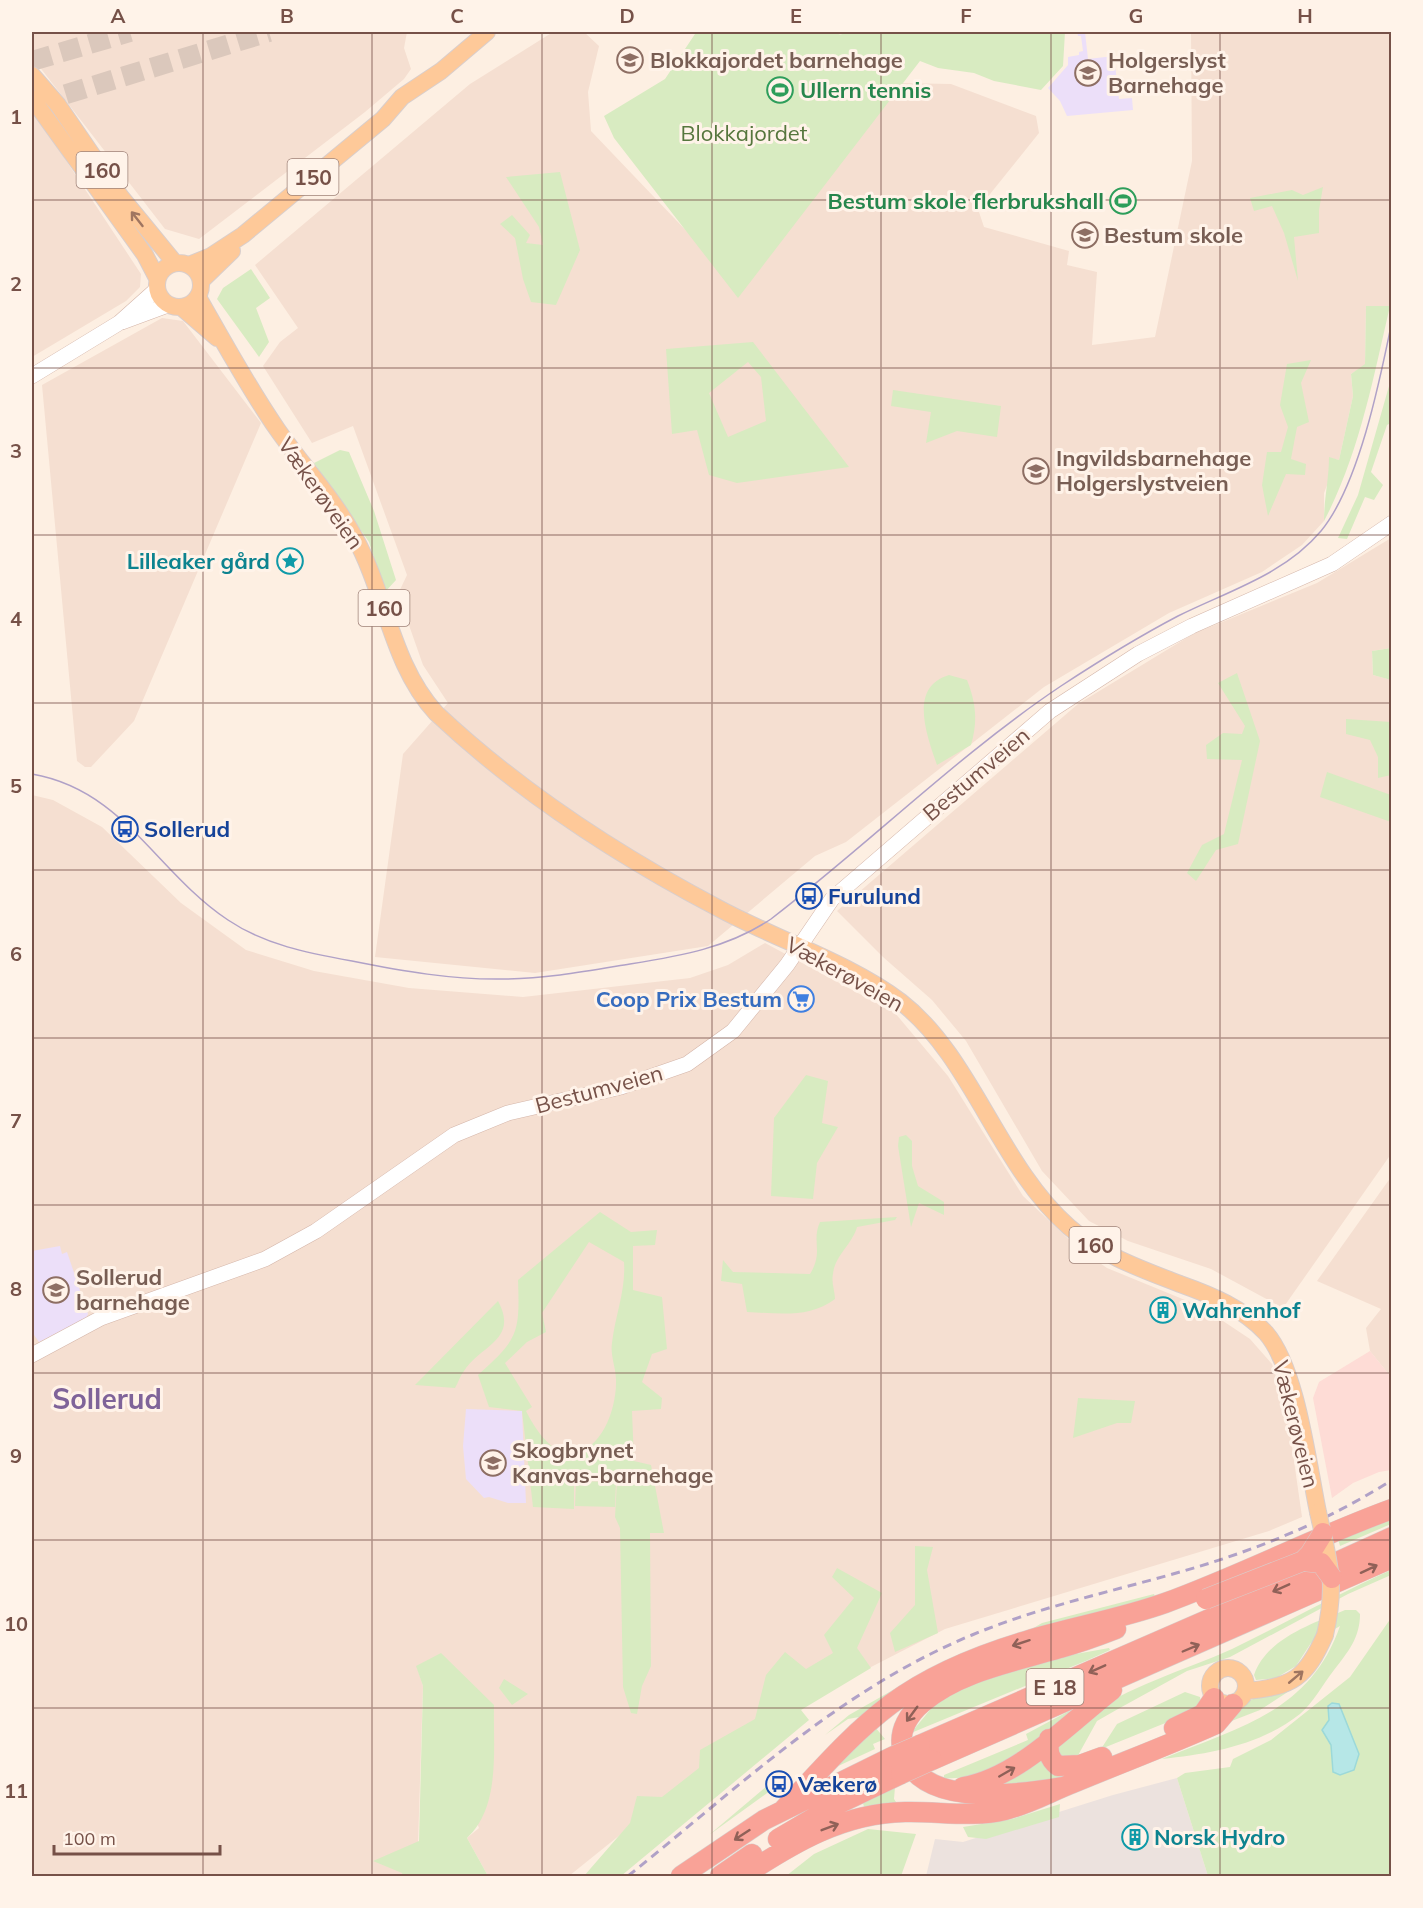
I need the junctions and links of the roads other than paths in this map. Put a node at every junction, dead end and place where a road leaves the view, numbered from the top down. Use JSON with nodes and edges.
{"nodes":[{"id":1,"x":487,"y":32,"type":"edge"},
{"id":2,"x":32,"y":75,"type":"edge"},
{"id":3,"x":32,"y":98,"type":"edge"},
{"id":4,"x":243,"y":235,"type":"junction"},
{"id":5,"x":182,"y":264,"type":"junction"},
{"id":6,"x":157,"y":283,"type":"junction"},
{"id":7,"x":199,"y":289,"type":"junction"},
{"id":8,"x":174,"y":306,"type":"junction"},
{"id":9,"x":119,"y":323,"type":"junction"},
{"id":10,"x":224,"y":344,"type":"junction"},
{"id":11,"x":32,"y":376,"type":"edge"},
{"id":12,"x":1392,"y":523,"type":"edge"},
{"id":13,"x":798,"y":948,"type":"junction"},
{"id":14,"x":32,"y":1355,"type":"edge"},
{"id":15,"x":1392,"y":1509,"type":"edge"},
{"id":16,"x":1323,"y":1533,"type":"junction"},
{"id":17,"x":1392,"y":1537,"type":"edge"},
{"id":18,"x":1392,"y":1558,"type":"edge"},
{"id":19,"x":1303,"y":1561,"type":"junction"},
{"id":20,"x":1332,"y":1578,"type":"junction"},
{"id":21,"x":1181,"y":1607,"type":"junction"},
{"id":22,"x":1138,"y":1612,"type":"junction"},
{"id":23,"x":1189,"y":1628,"type":"junction"},
{"id":24,"x":1059,"y":1649,"type":"junction"},
{"id":25,"x":1137,"y":1671,"type":"junction"},
{"id":26,"x":1240,"y":1697,"type":"junction"},
{"id":27,"x":1214,"y":1698,"type":"junction"},
{"id":28,"x":1049,"y":1739,"type":"junction"},
{"id":29,"x":926,"y":1752,"type":"junction"},
{"id":30,"x":896,"y":1766,"type":"junction"},
{"id":31,"x":1062,"y":1787,"type":"junction"},
{"id":32,"x":952,"y":1789,"type":"junction"},
{"id":33,"x":784,"y":1809,"type":"junction"},
{"id":34,"x":681,"y":1876,"type":"edge"},
{"id":35,"x":720,"y":1876,"type":"edge"},
{"id":36,"x":743,"y":1876,"type":"edge"}],
"edges":[{"from":1,"to":4,"type":"main road","number":"150"},
{"from":5,"to":2,"type":"main road","name":"Vækerøveien","number":"160","one_way":true},
{"from":3,"to":6,"type":"main road","name":"Vækerøveien","number":"160"},
{"from":4,"to":5,"type":"main road","number":"150"},
{"from":4,"to":7,"type":"main road","number":"150"},
{"from":5,"to":6,"type":"main road"},
{"from":5,"to":7,"type":"main road","name":"Vækerøveien","number":"160"},
{"from":6,"to":8,"type":"main road","name":"Vækerøveien","number":"160"},
{"from":6,"to":9,"type":"street"},
{"from":7,"to":8,"type":"main road"},
{"from":7,"to":10,"type":"main road","name":"Vækerøveien","number":"160"},
{"from":8,"to":9,"type":"street"},
{"from":8,"to":10,"type":"main road","name":"Vækerøveien","number":"160"},
{"from":9,"to":11,"type":"street"},
{"from":10,"to":13,"type":"main road","name":"Vækerøveien","number":"160"},
{"from":12,"to":13,"type":"street","name":"Bestumveien"},
{"from":13,"to":14,"type":"street","name":"Bestumveien"},
{"from":13,"to":16,"type":"main road","name":"Vækerøveien","number":"160","bridge":true},
{"from":15,"to":22,"type":"highway"},
{"from":16,"to":19,"type":"highway","bridge":true},
{"from":16,"to":20,"type":"main road","name":"Vækerøveien","number":"160","bridge":true},
{"from":17,"to":23,"type":"highway","number":"E 18","one_way":true},
{"from":25,"to":18,"type":"highway","number":"E 18","one_way":true},
{"from":19,"to":20,"type":"highway","bridge":true},
{"from":19,"to":21,"type":"highway","bridge":true},
{"from":26,"to":20,"type":"main road","name":"Vækerøveien","number":"160","one_way":true,"bridge":true},
{"from":21,"to":22,"type":"highway"},
{"from":21,"to":24,"type":"highway"},
{"from":22,"to":33,"type":"highway","one_way":true},
{"from":23,"to":24,"type":"highway"},
{"from":23,"to":29,"type":"highway","number":"E 18","one_way":true},
{"from":24,"to":32,"type":"highway","one_way":true},
{"from":25,"to":28,"type":"highway"},
{"from":25,"to":29,"type":"highway","number":"E 18"},
{"from":26,"to":27,"type":"main road","number":"160"},
{"from":26,"to":27,"type":"main road"},
{"from":26,"to":31,"type":"highway"},
{"from":27,"to":28,"type":"highway"},
{"from":32,"to":28,"type":"highway","one_way":true},
{"from":29,"to":30,"type":"highway","number":"E 18","bridge":true},
{"from":30,"to":33,"type":"highway","number":"E 18"},
{"from":30,"to":35,"type":"highway","number":"E 18"},
{"from":31,"to":32,"type":"highway"},
{"from":36,"to":31,"type":"highway","one_way":true},
{"from":33,"to":34,"type":"highway","number":"E 18","one_way":true}]}
